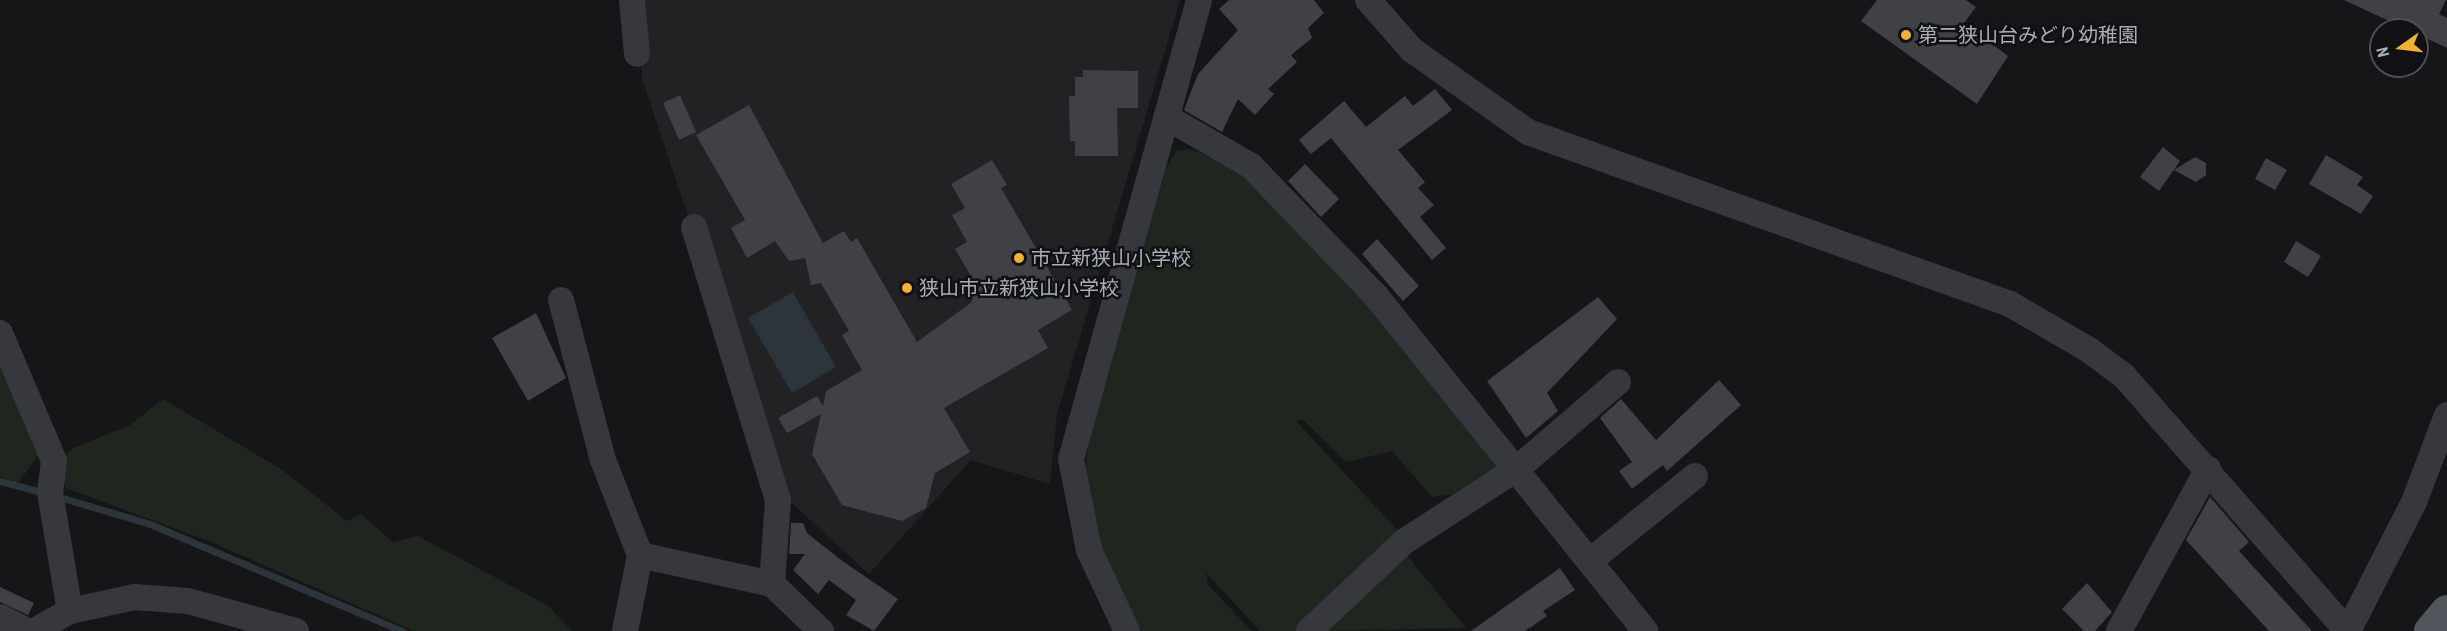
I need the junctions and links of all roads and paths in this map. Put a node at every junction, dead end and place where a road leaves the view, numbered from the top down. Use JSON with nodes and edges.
{"nodes":[{"id":1,"x":632,"y":0,"type":"edge"},
{"id":2,"x":1198,"y":0,"type":"edge"},
{"id":3,"x":1368,"y":0,"type":"edge"},
{"id":4,"x":637,"y":54,"type":"dead end"},
{"id":5,"x":1168,"y":118,"type":"junction"},
{"id":6,"x":694,"y":226,"type":"dead end"},
{"id":7,"x":561,"y":300,"type":"dead end"},
{"id":8,"x":0,"y":333,"type":"edge"},
{"id":9,"x":1618,"y":382,"type":"dead end"},
{"id":10,"x":2447,"y":415,"type":"edge"},
{"id":11,"x":1518,"y":468,"type":"junction"},
{"id":12,"x":2208,"y":469,"type":"junction"},
{"id":13,"x":1695,"y":476,"type":"dead end"},
{"id":14,"x":640,"y":555,"type":"junction"},
{"id":15,"x":1590,"y":561,"type":"junction"},
{"id":16,"x":772,"y":584,"type":"junction"},
{"id":17,"x":2447,"y":611,"type":"edge"},
{"id":18,"x":0,"y":616,"type":"edge"},
{"id":19,"x":77,"y":617,"type":"edge"},
{"id":20,"x":27,"y":631,"type":"edge"},
{"id":21,"x":34,"y":631,"type":"edge"},
{"id":22,"x":296,"y":631,"type":"edge"},
{"id":23,"x":625,"y":631,"type":"edge"},
{"id":24,"x":821,"y":631,"type":"edge"},
{"id":25,"x":1127,"y":631,"type":"edge"},
{"id":26,"x":1309,"y":631,"type":"edge"},
{"id":27,"x":1645,"y":631,"type":"edge"},
{"id":28,"x":2119,"y":631,"type":"edge"},
{"id":29,"x":2348,"y":631,"type":"edge"},
{"id":30,"x":2430,"y":631,"type":"edge"}],
"edges":[{"from":1,"to":4,"type":"street"},
{"from":2,"to":5,"type":"street"},
{"from":3,"to":12,"type":"street"},
{"from":5,"to":11,"type":"street"},
{"from":5,"to":25,"type":"street"},
{"from":6,"to":16,"type":"street"},
{"from":7,"to":14,"type":"street"},
{"from":8,"to":19,"type":"street"},
{"from":9,"to":11,"type":"street"},
{"from":10,"to":29,"type":"street"},
{"from":11,"to":15,"type":"street"},
{"from":11,"to":26,"type":"street"},
{"from":12,"to":28,"type":"street"},
{"from":12,"to":29,"type":"street"},
{"from":13,"to":15,"type":"street"},
{"from":14,"to":16,"type":"street"},
{"from":14,"to":23,"type":"street"},
{"from":15,"to":27,"type":"street"},
{"from":16,"to":24,"type":"street"},
{"from":17,"to":30,"type":"main road"},
{"from":18,"to":20,"type":"street"},
{"from":19,"to":21,"type":"street"},
{"from":19,"to":22,"type":"street"}]}
